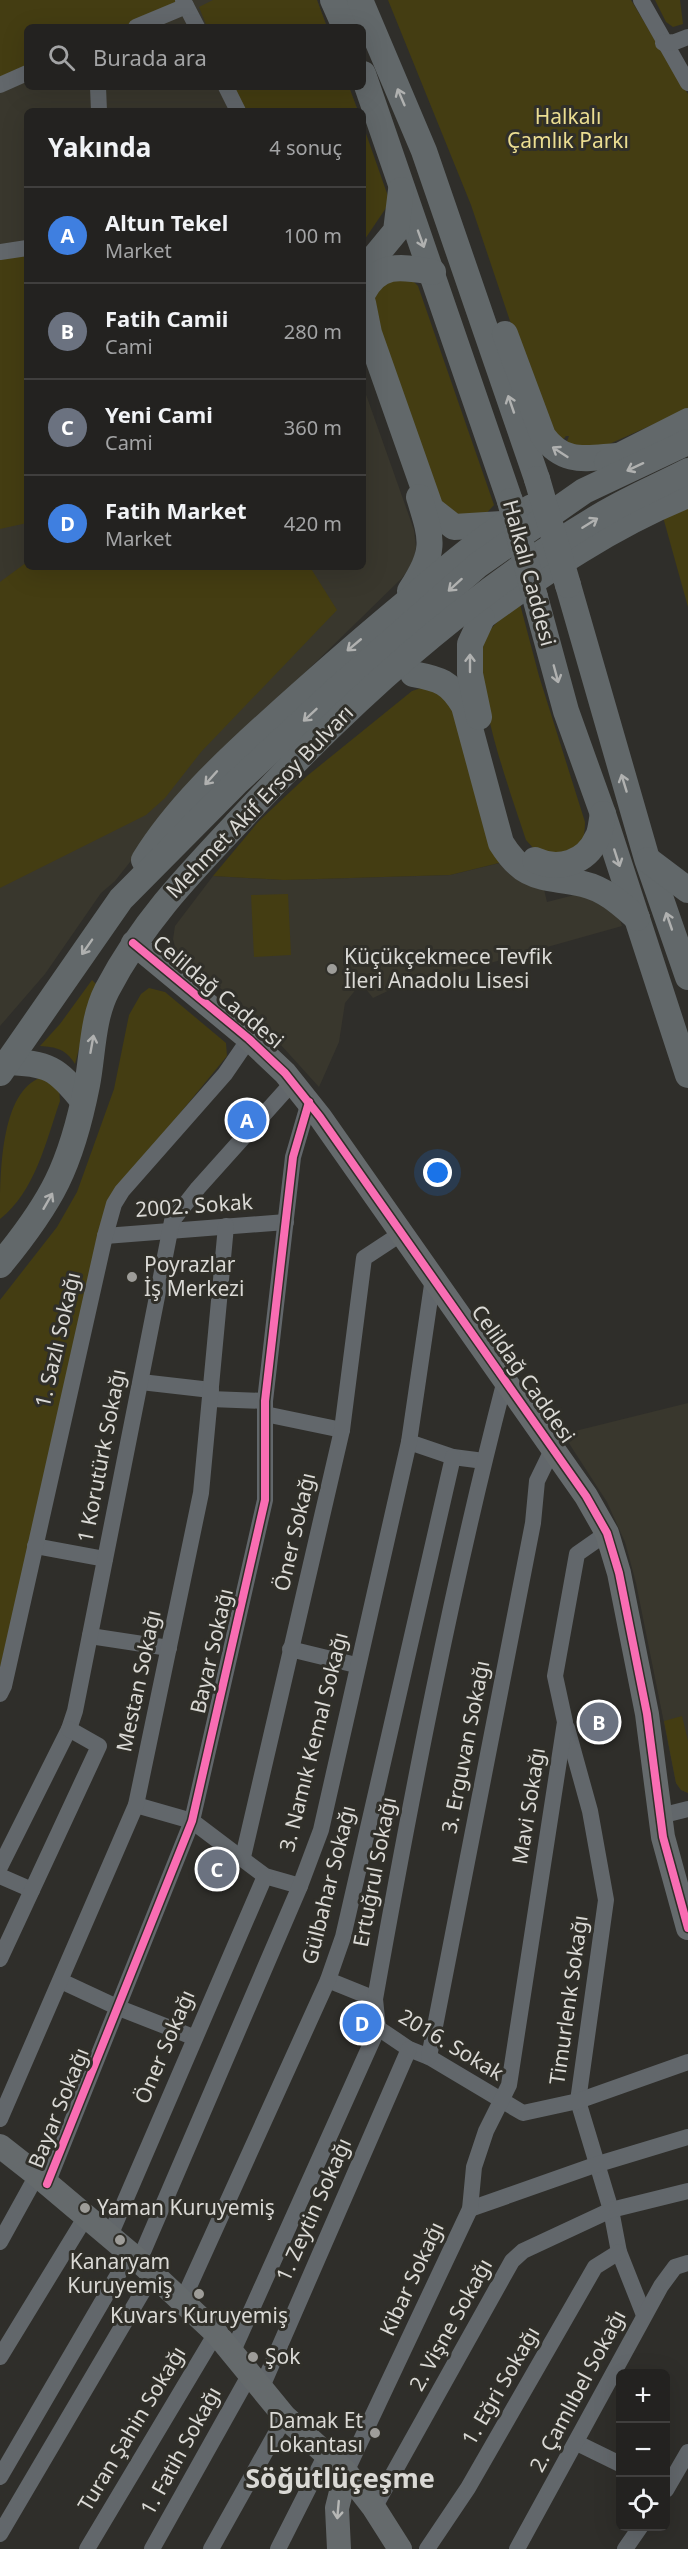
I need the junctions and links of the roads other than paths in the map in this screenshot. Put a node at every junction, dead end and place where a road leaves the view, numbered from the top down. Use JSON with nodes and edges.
{"nodes":[{"id":1,"x":333,"y":0,"type":"edge"},
{"id":2,"x":360,"y":0,"type":"edge"},
{"id":3,"x":641,"y":0,"type":"edge"},
{"id":4,"x":185,"y":3,"type":"edge"},
{"id":5,"x":142,"y":24,"type":"edge"},
{"id":6,"x":195,"y":24,"type":"edge"},
{"id":7,"x":344,"y":24,"type":"edge"},
{"id":8,"x":688,"y":37,"type":"edge"},
{"id":9,"x":663,"y":43,"type":"junction"},
{"id":10,"x":24,"y":74,"type":"edge"},
{"id":11,"x":366,"y":82,"type":"edge"},
{"id":12,"x":688,"y":83,"type":"edge"},
{"id":13,"x":0,"y":85,"type":"edge"},
{"id":14,"x":98,"y":90,"type":"edge"},
{"id":15,"x":228,"y":90,"type":"edge"},
{"id":16,"x":99,"y":108,"type":"edge"},
{"id":17,"x":236,"y":108,"type":"edge"},
{"id":18,"x":424,"y":151,"type":"junction"},
{"id":19,"x":402,"y":184,"type":"junction"},
{"id":20,"x":24,"y":248,"type":"edge"},
{"id":21,"x":0,"y":252,"type":"edge"},
{"id":22,"x":366,"y":267,"type":"edge"},
{"id":23,"x":433,"y":272,"type":"junction"},
{"id":24,"x":366,"y":288,"type":"edge"},
{"id":25,"x":366,"y":318,"type":"edge"},
{"id":26,"x":366,"y":347,"type":"edge"},
{"id":27,"x":688,"y":421,"type":"edge"},
{"id":28,"x":688,"y":442,"type":"edge"},
{"id":29,"x":617,"y":456,"type":"junction"},
{"id":30,"x":688,"y":471,"type":"edge"},
{"id":31,"x":688,"y":495,"type":"edge"},
{"id":32,"x":506,"y":512,"type":"junction"},
{"id":33,"x":399,"y":608,"type":"junction"},
{"id":34,"x":482,"y":618,"type":"junction"},
{"id":35,"x":413,"y":674,"type":"junction"},
{"id":36,"x":316,"y":743,"type":"junction"},
{"id":37,"x":603,"y":814,"type":"junction"},
{"id":38,"x":647,"y":859,"type":"junction"},
{"id":39,"x":688,"y":890,"type":"edge"},
{"id":40,"x":120,"y":899,"type":"junction"},
{"id":41,"x":637,"y":918,"type":"junction"},
{"id":42,"x":133,"y":943,"type":"junction"},
{"id":43,"x":687,"y":966,"type":"edge"},
{"id":44,"x":673,"y":1028,"type":"junction"},
{"id":45,"x":249,"y":1039,"type":"junction"},
{"id":46,"x":688,"y":1049,"type":"edge"},
{"id":47,"x":3,"y":1067,"type":"edge"},
{"id":48,"x":688,"y":1075,"type":"edge"},
{"id":49,"x":293,"y":1082,"type":"junction"},
{"id":50,"x":83,"y":1101,"type":"junction"},
{"id":51,"x":309,"y":1102,"type":"junction"},
{"id":52,"x":286,"y":1222,"type":"junction"},
{"id":53,"x":226,"y":1226,"type":"junction"},
{"id":54,"x":170,"y":1231,"type":"junction"},
{"id":55,"x":402,"y":1233,"type":"junction"},
{"id":56,"x":25,"y":1235,"type":"junction"},
{"id":57,"x":105,"y":1236,"type":"junction"},
{"id":58,"x":0,"y":1239,"type":"edge"},
{"id":59,"x":0,"y":1265,"type":"edge"},
{"id":60,"x":433,"y":1278,"type":"junction"},
{"id":61,"x":505,"y":1380,"type":"junction"},
{"id":62,"x":141,"y":1382,"type":"junction"},
{"id":63,"x":211,"y":1394,"type":"junction"},
{"id":64,"x":265,"y":1408,"type":"junction"},
{"id":65,"x":342,"y":1430,"type":"junction"},
{"id":66,"x":409,"y":1442,"type":"junction"},
{"id":67,"x":553,"y":1448,"type":"junction"},
{"id":68,"x":453,"y":1457,"type":"junction"},
{"id":69,"x":484,"y":1461,"type":"junction"},
{"id":70,"x":607,"y":1533,"type":"junction"},
{"id":71,"x":35,"y":1546,"type":"junction"},
{"id":72,"x":105,"y":1558,"type":"junction"},
{"id":73,"x":90,"y":1636,"type":"junction"},
{"id":74,"x":169,"y":1648,"type":"junction"},
{"id":75,"x":290,"y":1650,"type":"junction"},
{"id":76,"x":356,"y":1665,"type":"junction"},
{"id":77,"x":0,"y":1694,"type":"edge"},
{"id":78,"x":565,"y":1722,"type":"junction"},
{"id":79,"x":69,"y":1729,"type":"junction"},
{"id":80,"x":136,"y":1805,"type":"junction"},
{"id":81,"x":688,"y":1809,"type":"edge"},
{"id":82,"x":660,"y":1816,"type":"junction"},
{"id":83,"x":192,"y":1821,"type":"junction"},
{"id":84,"x":243,"y":1857,"type":"junction"},
{"id":85,"x":0,"y":1867,"type":"edge"},
{"id":86,"x":0,"y":1876,"type":"edge"},
{"id":87,"x":265,"y":1876,"type":"junction"},
{"id":88,"x":300,"y":1886,"type":"junction"},
{"id":89,"x":32,"y":1890,"type":"junction"},
{"id":90,"x":688,"y":1928,"type":"edge"},
{"id":91,"x":0,"y":1959,"type":"edge"},
{"id":92,"x":328,"y":1980,"type":"junction"},
{"id":93,"x":61,"y":1981,"type":"junction"},
{"id":94,"x":375,"y":1999,"type":"junction"},
{"id":95,"x":118,"y":2008,"type":"junction"},
{"id":96,"x":378,"y":2028,"type":"junction"},
{"id":97,"x":193,"y":2037,"type":"junction"},
{"id":98,"x":409,"y":2049,"type":"junction"},
{"id":99,"x":429,"y":2057,"type":"junction"},
{"id":100,"x":688,"y":2062,"type":"edge"},
{"id":101,"x":501,"y":2101,"type":"junction"},
{"id":102,"x":578,"y":2101,"type":"junction"},
{"id":103,"x":0,"y":2119,"type":"edge"},
{"id":104,"x":688,"y":2137,"type":"edge"},
{"id":105,"x":1,"y":2150,"type":"edge"},
{"id":106,"x":595,"y":2165,"type":"junction"},
{"id":107,"x":42,"y":2179,"type":"junction"},
{"id":108,"x":688,"y":2191,"type":"edge"},
{"id":109,"x":470,"y":2209,"type":"junction"},
{"id":110,"x":611,"y":2210,"type":"junction"},
{"id":111,"x":85,"y":2218,"type":"junction"},
{"id":112,"x":109,"y":2238,"type":"junction"},
{"id":113,"x":0,"y":2242,"type":"edge"},
{"id":114,"x":619,"y":2252,"type":"junction"},
{"id":115,"x":141,"y":2263,"type":"junction"},
{"id":116,"x":688,"y":2263,"type":"edge"},
{"id":117,"x":182,"y":2302,"type":"junction"},
{"id":118,"x":644,"y":2315,"type":"junction"},
{"id":119,"x":216,"y":2332,"type":"junction"},
{"id":120,"x":233,"y":2351,"type":"junction"},
{"id":121,"x":0,"y":2357,"type":"edge"},
{"id":122,"x":256,"y":2382,"type":"junction"},
{"id":123,"x":285,"y":2417,"type":"junction"},
{"id":124,"x":577,"y":2443,"type":"junction"},
{"id":125,"x":688,"y":2452,"type":"edge"},
{"id":126,"x":326,"y":2454,"type":"junction"},
{"id":127,"x":616,"y":2462,"type":"edge"},
{"id":128,"x":346,"y":2472,"type":"junction"},
{"id":129,"x":0,"y":2476,"type":"edge"},
{"id":130,"x":670,"y":2481,"type":"edge"},
{"id":131,"x":374,"y":2508,"type":"junction"},
{"id":132,"x":637,"y":2531,"type":"edge"},
{"id":133,"x":0,"y":2534,"type":"edge"},
{"id":134,"x":87,"y":2549,"type":"edge"},
{"id":135,"x":152,"y":2549,"type":"edge"},
{"id":136,"x":211,"y":2549,"type":"edge"},
{"id":137,"x":278,"y":2549,"type":"edge"},
{"id":138,"x":339,"y":2549,"type":"edge"},
{"id":139,"x":400,"y":2549,"type":"edge"},
{"id":140,"x":427,"y":2549,"type":"edge"},
{"id":141,"x":517,"y":2549,"type":"edge"},
{"id":142,"x":625,"y":2549,"type":"edge"}],
"edges":[{"from":1,"to":7,"type":"main road"},
{"from":18,"to":2,"type":"main road","name":"Halkalı Caddesi","one_way":true},
{"from":3,"to":9,"type":"street"},
{"from":4,"to":5,"type":"street"},
{"from":4,"to":6,"type":"street"},
{"from":8,"to":9,"type":"street"},
{"from":9,"to":12,"type":"street"},
{"from":10,"to":13,"type":"street"},
{"from":11,"to":19,"type":"main road","name":"Halkalı Caddesi"},
{"from":14,"to":16,"type":"street"},
{"from":15,"to":17,"type":"street"},
{"from":29,"to":18,"type":"main road","one_way":true},
{"from":38,"to":18,"type":"main road","name":"Halkalı Caddesi","one_way":true,"bridge":true},
{"from":19,"to":22,"type":"main road"},
{"from":19,"to":23,"type":"main road","name":"Halkalı Caddesi","one_way":true},
{"from":20,"to":21,"type":"street"},
{"from":23,"to":24,"type":"main road"},
{"from":23,"to":32,"type":"main road","name":"Halkalı Caddesi"},
{"from":25,"to":32,"type":"main road"},
{"from":26,"to":33,"type":"main road"},
{"from":27,"to":29,"type":"main road"},
{"from":28,"to":40,"type":"main road","name":"Mehmet Akif Ersoy Bulvarı","one_way":true},
{"from":29,"to":32,"type":"main road"},
{"from":36,"to":30,"type":"main road","name":"Mehmet Akif Ersoy Bulvarı","one_way":true},
{"from":31,"to":34,"type":"main road"},
{"from":32,"to":33,"type":"main road"},
{"from":32,"to":37,"type":"main road","name":"Halkalı Caddesi","one_way":true,"bridge":true},
{"from":33,"to":40,"type":"main road","one_way":true},
{"from":34,"to":35,"type":"main road"},
{"from":37,"to":34,"type":"main road","one_way":true},
{"from":35,"to":36,"type":"main road"},
{"from":35,"to":41,"type":"main road"},
{"from":36,"to":42,"type":"main road","name":"Mehmet Akif Ersoy Bulvarı"},
{"from":37,"to":41,"type":"main road","name":"Halkalı Caddesi","one_way":true},
{"from":38,"to":39,"type":"main road"},
{"from":43,"to":38,"type":"main road","name":"Halkalı Caddesi","one_way":true},
{"from":40,"to":47,"type":"main road","name":"Mehmet Akif Ersoy Bulvarı","one_way":true},
{"from":41,"to":44,"type":"main road","name":"Halkalı Caddesi"},
{"from":42,"to":45,"type":"street","name":"Celildağ Caddesi"},
{"from":50,"to":42,"type":"main road","name":"Mehmet Akif Ersoy Bulvarı","one_way":true},
{"from":44,"to":46,"type":"main road"},
{"from":44,"to":48,"type":"main road","name":"Halkalı Caddesi"},
{"from":45,"to":49,"type":"street","name":"Celildağ Caddesi"},
{"from":45,"to":57,"type":"street","name":"1. Sazlı Sokağı"},
{"from":47,"to":50,"type":"main road"},
{"from":49,"to":51,"type":"street","name":"Celildağ Caddesi"},
{"from":49,"to":54,"type":"street","name":"1 Korutürk Sokağı"},
{"from":56,"to":50,"type":"main road","name":"Mehmet Akif Ersoy Bulvarı","one_way":true},
{"from":51,"to":52,"type":"street","name":"Bayar Sokağı"},
{"from":51,"to":55,"type":"street","name":"Celildağ Caddesi"},
{"from":52,"to":53,"type":"street","name":"2002. Sokak"},
{"from":52,"to":64,"type":"street","name":"Bayar Sokağı"},
{"from":53,"to":54,"type":"street","name":"2002. Sokak"},
{"from":53,"to":63,"type":"street","name":"Mestan Sokağı"},
{"from":54,"to":57,"type":"street","name":"2002. Sokak"},
{"from":54,"to":62,"type":"street","name":"1 Korutürk Sokağı"},
{"from":55,"to":60,"type":"street","name":"Celildağ Caddesi"},
{"from":55,"to":65,"type":"street","name":"Öner Sokağı"},
{"from":56,"to":58,"type":"main road"},
{"from":56,"to":59,"type":"main road","name":"Mehmet Akif Ersoy Bulvarı"},
{"from":57,"to":71,"type":"street","name":"1. Sazlı Sokağı"},
{"from":60,"to":61,"type":"street","name":"Celildağ Caddesi"},
{"from":60,"to":66,"type":"street","name":"3. Namık Kemal Sokağı"},
{"from":61,"to":67,"type":"street","name":"Celildağ Caddesi"},
{"from":61,"to":69,"type":"street","name":"Ertuğrul Sokağı"},
{"from":62,"to":63,"type":"street"},
{"from":62,"to":72,"type":"street","name":"1 Korutürk Sokağı"},
{"from":63,"to":64,"type":"street"},
{"from":63,"to":74,"type":"street","name":"Mestan Sokağı"},
{"from":64,"to":65,"type":"street"},
{"from":64,"to":83,"type":"street","name":"Bayar Sokağı"},
{"from":65,"to":75,"type":"street","name":"Öner Sokağı"},
{"from":66,"to":68,"type":"street"},
{"from":66,"to":76,"type":"street","name":"3. Namık Kemal Sokağı"},
{"from":67,"to":70,"type":"street","name":"Celildağ Caddesi"},
{"from":67,"to":99,"type":"street","name":"3. Erguvan Sokağı"},
{"from":68,"to":69,"type":"street"},
{"from":68,"to":92,"type":"street","name":"Gülbahar Sokağı"},
{"from":69,"to":94,"type":"street","name":"Ertuğrul Sokağı"},
{"from":70,"to":78,"type":"street","name":"Mavi Sokağı"},
{"from":70,"to":82,"type":"street","name":"Celildağ Caddesi"},
{"from":71,"to":72,"type":"street"},
{"from":71,"to":77,"type":"street","name":"1. Sazlı Sokağı"},
{"from":72,"to":73,"type":"street","name":"1 Korutürk Sokağı"},
{"from":73,"to":74,"type":"street"},
{"from":73,"to":79,"type":"street","name":"1 Korutürk Sokağı"},
{"from":74,"to":80,"type":"street","name":"Mestan Sokağı"},
{"from":75,"to":76,"type":"street"},
{"from":75,"to":84,"type":"street","name":"Öner Sokağı"},
{"from":76,"to":88,"type":"street","name":"3. Namık Kemal Sokağı"},
{"from":78,"to":101,"type":"street","name":"Mavi Sokağı"},
{"from":78,"to":102,"type":"street","name":"Timurlenk Sokağı"},
{"from":79,"to":85,"type":"street","name":"1 Korutürk Sokağı"},
{"from":79,"to":89,"type":"street"},
{"from":80,"to":83,"type":"street"},
{"from":80,"to":93,"type":"street","name":"Mestan Sokağı"},
{"from":81,"to":82,"type":"street"},
{"from":82,"to":90,"type":"street","name":"Celildağ Caddesi"},
{"from":83,"to":84,"type":"street"},
{"from":83,"to":95,"type":"street","name":"Bayar Sokağı"},
{"from":84,"to":87,"type":"street"},
{"from":86,"to":89,"type":"street"},
{"from":87,"to":88,"type":"street"},
{"from":87,"to":97,"type":"street","name":"Öner Sokağı"},
{"from":88,"to":115,"type":"street","name":"3. Namık Kemal Sokağı"},
{"from":89,"to":91,"type":"street"},
{"from":92,"to":94,"type":"street","name":"2016. Sokak"},
{"from":92,"to":117,"type":"street","name":"Gülbahar Sokağı"},
{"from":93,"to":95,"type":"street"},
{"from":93,"to":103,"type":"street","name":"Mestan Sokağı"},
{"from":94,"to":96,"type":"street","name":"Ertuğrul Sokağı"},
{"from":95,"to":97,"type":"street"},
{"from":95,"to":107,"type":"street","name":"Bayar Sokağı"},
{"from":96,"to":98,"type":"street","name":"2016. Sokak"},
{"from":96,"to":120,"type":"street"},
{"from":97,"to":112,"type":"street","name":"Öner Sokağı"},
{"from":98,"to":99,"type":"street","name":"2016. Sokak"},
{"from":98,"to":122,"type":"street","name":"1. Zeytin Sokağı"},
{"from":99,"to":101,"type":"street","name":"2016. Sokak"},
{"from":100,"to":102,"type":"street","name":"2016. Sokak"},
{"from":101,"to":102,"type":"street","name":"2016. Sokak"},
{"from":101,"to":109,"type":"street","name":"Kibar Sokağı"},
{"from":102,"to":106,"type":"street","name":"Timurlenk Sokağı"},
{"from":104,"to":106,"type":"street"},
{"from":105,"to":107,"type":"street"},
{"from":106,"to":109,"type":"street"},
{"from":106,"to":110,"type":"street","name":"Timurlenk Sokağı"},
{"from":107,"to":111,"type":"street"},
{"from":107,"to":113,"type":"street","name":"Bayar Sokağı"},
{"from":108,"to":110,"type":"street","name":"2. Vişne Sokağı"},
{"from":109,"to":128,"type":"street","name":"Kibar Sokağı"},
{"from":110,"to":114,"type":"street","name":"Timurlenk Sokağı"},
{"from":110,"to":131,"type":"street","name":"2. Vişne Sokağı"},
{"from":111,"to":112,"type":"street"},
{"from":111,"to":121,"type":"street"},
{"from":112,"to":115,"type":"street"},
{"from":114,"to":118,"type":"street","name":"Timurlenk Sokağı"},
{"from":114,"to":140,"type":"street","name":"1. Eğri Sokağı"},
{"from":115,"to":117,"type":"street"},
{"from":115,"to":129,"type":"street"},
{"from":115,"to":133,"type":"street"},
{"from":116,"to":118,"type":"street","name":"2. Çamlıbel Sokağı"},
{"from":117,"to":119,"type":"street"},
{"from":118,"to":124,"type":"street","name":"2. Çamlıbel Sokağı"},
{"from":119,"to":120,"type":"street"},
{"from":119,"to":134,"type":"street","name":"Turan Şahin Sokağı"},
{"from":120,"to":122,"type":"street"},
{"from":122,"to":123,"type":"street"},
{"from":122,"to":135,"type":"street","name":"1. Fatih Sokağı"},
{"from":123,"to":126,"type":"street"},
{"from":123,"to":136,"type":"street"},
{"from":124,"to":127,"type":"street"},
{"from":124,"to":141,"type":"street","name":"2. Çamlıbel Sokağı"},
{"from":125,"to":130,"type":"street"},
{"from":126,"to":128,"type":"street"},
{"from":126,"to":137,"type":"street"},
{"from":128,"to":131,"type":"street"},
{"from":128,"to":138,"type":"street","one_way":true},
{"from":131,"to":139,"type":"street"},
{"from":132,"to":142,"type":"street"}]}
